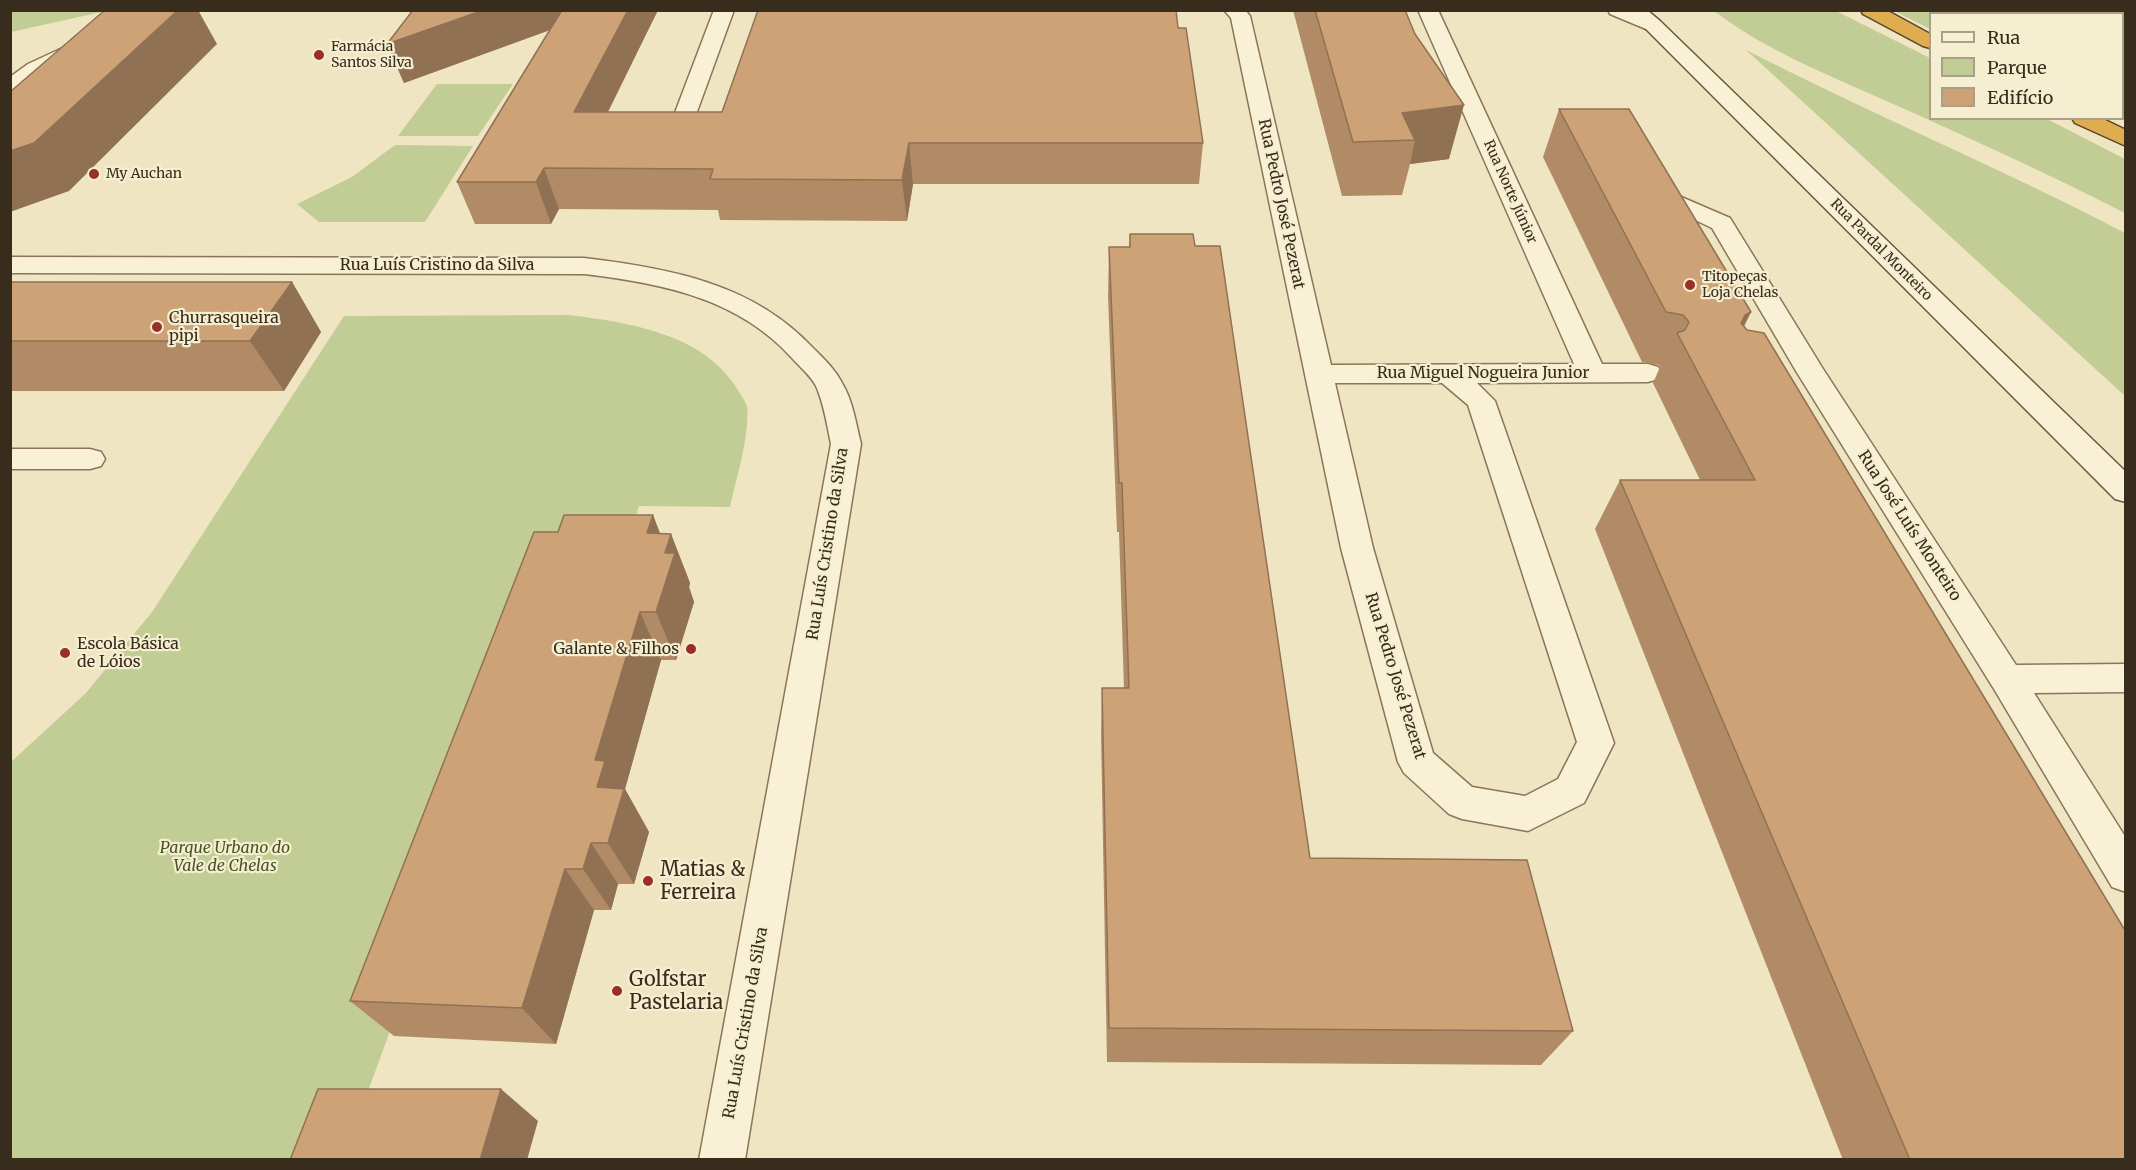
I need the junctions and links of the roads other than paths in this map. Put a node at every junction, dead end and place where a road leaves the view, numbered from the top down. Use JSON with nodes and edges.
{"nodes":[{"id":1,"x":724,"y":10,"type":"edge"},
{"id":2,"x":1233,"y":10,"type":"edge"},
{"id":3,"x":1428,"y":10,"type":"edge"},
{"id":4,"x":1617,"y":10,"type":"edge"},
{"id":5,"x":1870,"y":10,"type":"edge"},
{"id":6,"x":1643,"y":18,"type":"edge"},
{"id":7,"x":105,"y":33,"type":"edge"},
{"id":8,"x":1929,"y":41,"type":"edge"},
{"id":9,"x":10,"y":88,"type":"edge"},
{"id":10,"x":2087,"y":120,"type":"edge"},
{"id":11,"x":679,"y":131,"type":"edge"},
{"id":12,"x":2126,"y":139,"type":"edge"},
{"id":13,"x":1672,"y":200,"type":"edge"},
{"id":14,"x":10,"y":265,"type":"edge"},
{"id":15,"x":1810,"y":371,"type":"junction"},
{"id":16,"x":1592,"y":372,"type":"junction"},
{"id":17,"x":1648,"y":372,"type":"dead end"},
{"id":18,"x":1775,"y":372,"type":"edge"},
{"id":19,"x":1448,"y":373,"type":"junction"},
{"id":20,"x":1319,"y":374,"type":"junction"},
{"id":21,"x":10,"y":459,"type":"edge"},
{"id":22,"x":90,"y":459,"type":"dead end"},
{"id":23,"x":2126,"y":491,"type":"edge"},
{"id":24,"x":2126,"y":672,"type":"edge"},
{"id":25,"x":2088,"y":677,"type":"junction"},
{"id":26,"x":2126,"y":678,"type":"edge"},
{"id":27,"x":2006,"y":679,"type":"junction"},
{"id":28,"x":2126,"y":874,"type":"edge"},
{"id":29,"x":722,"y":1160,"type":"edge"}],
"edges":[{"from":1,"to":11,"type":"street"},
{"from":2,"to":20,"type":"street","name":"Rua Pedro José Pezerat"},
{"from":3,"to":16,"type":"street","name":"Rua Norte Júnior"},
{"from":4,"to":6,"type":"street"},
{"from":5,"to":8,"type":"highway"},
{"from":6,"to":23,"type":"street","name":"Rua Pardal Monteiro"},
{"from":7,"to":9,"type":"street"},
{"from":10,"to":12,"type":"highway"},
{"from":13,"to":15,"type":"street","name":"Rua José Luís Monteiro"},
{"from":14,"to":29,"type":"street","name":"Rua Luís Cristino da Silva"},
{"from":15,"to":18,"type":"street"},
{"from":15,"to":27,"type":"street","name":"Rua José Luís Monteiro"},
{"from":16,"to":17,"type":"street","name":"Rua Miguel Nogueira Junior"},
{"from":16,"to":19,"type":"street","name":"Rua Miguel Nogueira Junior"},
{"from":19,"to":20,"type":"street","name":"Rua Miguel Nogueira Junior"},
{"from":19,"to":20,"type":"street","name":"Rua Pedro José Pezerat"},
{"from":21,"to":22,"type":"street"},
{"from":24,"to":25,"type":"street"},
{"from":25,"to":26,"type":"street"},
{"from":25,"to":27,"type":"street"},
{"from":27,"to":28,"type":"street","name":"Rua José Luís Monteiro"}]}
